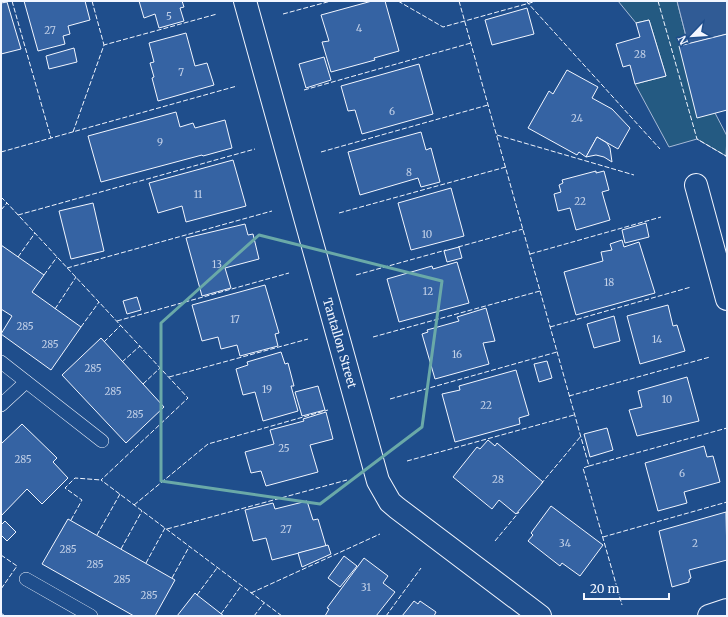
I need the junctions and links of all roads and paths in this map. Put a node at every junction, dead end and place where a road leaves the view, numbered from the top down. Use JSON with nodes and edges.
{"nodes":[{"id":1,"x":245,"y":1,"type":"edge"},
{"id":2,"x":696,"y":185,"type":"dead end"},
{"id":3,"x":727,"y":299,"type":"edge"},
{"id":4,"x":1,"y":362,"type":"edge"},
{"id":5,"x":26,"y":382,"type":"junction"},
{"id":6,"x":1,"y":405,"type":"edge"},
{"id":7,"x":102,"y":441,"type":"dead end"},
{"id":8,"x":26,"y":579,"type":"dead end"},
{"id":9,"x":727,"y":610,"type":"edge"},
{"id":10,"x":91,"y":616,"type":"edge"},
{"id":11,"x":540,"y":616,"type":"edge"},
{"id":12,"x":709,"y":616,"type":"edge"}],
"edges":[{"from":1,"to":11,"type":"street","name":"Tantallon Street"},
{"from":2,"to":3,"type":"street"},
{"from":4,"to":5,"type":"lane"},
{"from":5,"to":6,"type":"lane"},
{"from":5,"to":7,"type":"lane"},
{"from":8,"to":10,"type":"lane"},
{"from":9,"to":12,"type":"street"}]}
